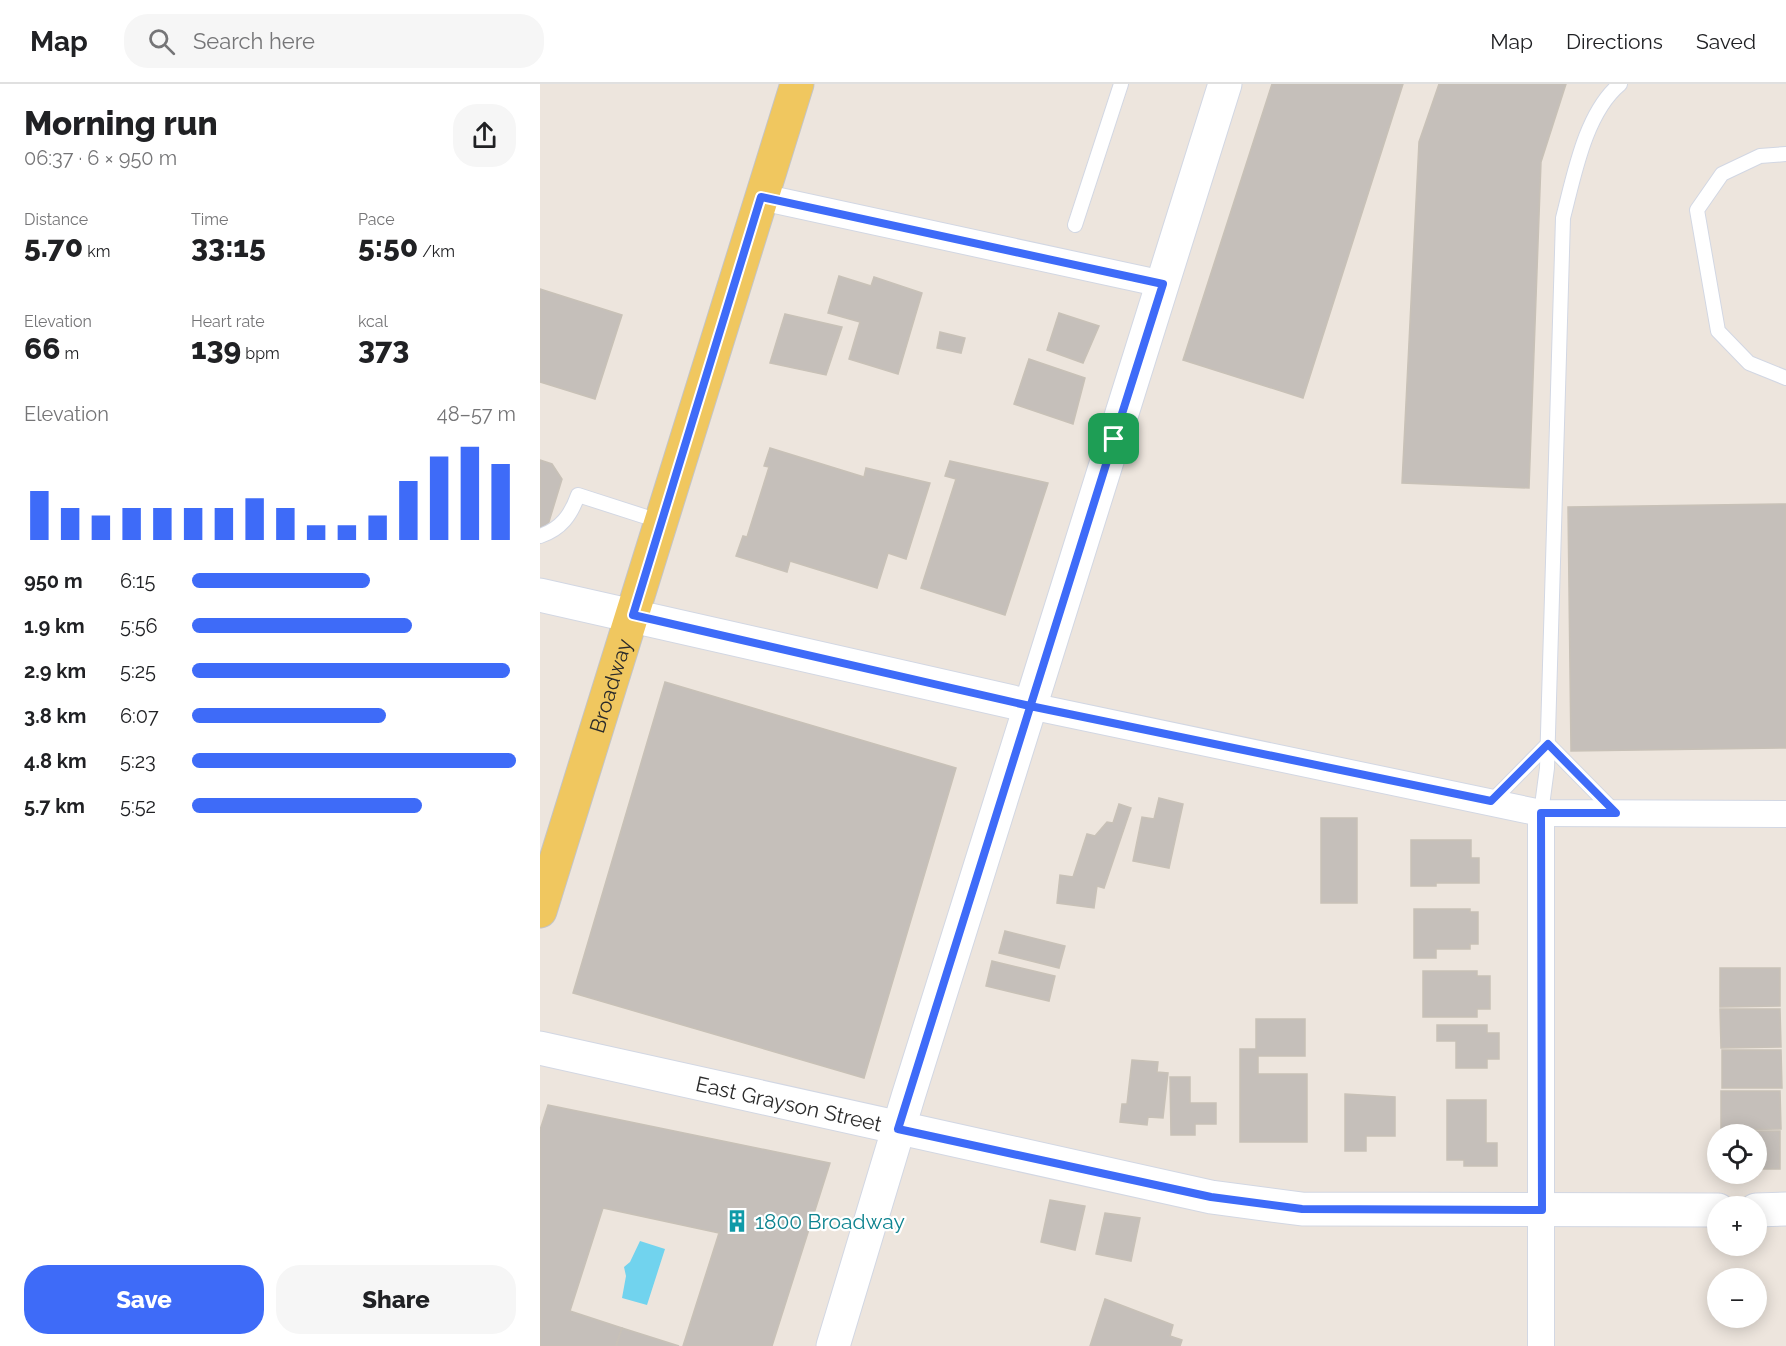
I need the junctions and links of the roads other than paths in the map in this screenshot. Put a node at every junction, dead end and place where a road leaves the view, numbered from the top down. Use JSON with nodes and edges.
{"nodes":[{"id":1,"x":797,"y":84,"type":"edge"},
{"id":2,"x":1121,"y":84,"type":"edge"},
{"id":3,"x":1225,"y":84,"type":"edge"},
{"id":4,"x":1620,"y":84,"type":"edge"},
{"id":5,"x":1786,"y":154,"type":"edge"},
{"id":6,"x":761,"y":197,"type":"junction"},
{"id":7,"x":1075,"y":225,"type":"dead end"},
{"id":8,"x":1163,"y":284,"type":"junction"},
{"id":9,"x":1786,"y":378,"type":"edge"},
{"id":10,"x":662,"y":522,"type":"junction"},
{"id":11,"x":540,"y":536,"type":"edge"},
{"id":12,"x":540,"y":595,"type":"edge"},
{"id":13,"x":633,"y":615,"type":"junction"},
{"id":14,"x":1030,"y":706,"type":"junction"},
{"id":15,"x":1548,"y":744,"type":"junction"},
{"id":16,"x":1491,"y":801,"type":"junction"},
{"id":17,"x":1541,"y":813,"type":"junction"},
{"id":18,"x":1616,"y":813,"type":"junction"},
{"id":19,"x":1786,"y":814,"type":"edge"},
{"id":20,"x":540,"y":911,"type":"edge"},
{"id":21,"x":540,"y":1048,"type":"edge"},
{"id":22,"x":898,"y":1129,"type":"junction"},
{"id":23,"x":1786,"y":1209,"type":"edge"},
{"id":24,"x":1542,"y":1210,"type":"junction"},
{"id":25,"x":1707,"y":1210,"type":"edge"},
{"id":26,"x":1767,"y":1210,"type":"edge"},
{"id":27,"x":833,"y":1346,"type":"edge"},
{"id":28,"x":1541,"y":1346,"type":"edge"}],
"edges":[{"from":1,"to":6,"type":"main road","name":"Broadway"},
{"from":2,"to":7,"type":"lane"},
{"from":3,"to":8,"type":"street"},
{"from":4,"to":15,"type":"lane"},
{"from":5,"to":9,"type":"lane"},
{"from":6,"to":8,"type":"street"},
{"from":6,"to":10,"type":"main road","name":"Broadway"},
{"from":8,"to":14,"type":"street"},
{"from":10,"to":11,"type":"lane"},
{"from":10,"to":13,"type":"main road","name":"Broadway"},
{"from":12,"to":13,"type":"street"},
{"from":13,"to":14,"type":"street"},
{"from":13,"to":20,"type":"main road","name":"Broadway"},
{"from":14,"to":16,"type":"street"},
{"from":14,"to":22,"type":"street"},
{"from":15,"to":16,"type":"lane"},
{"from":15,"to":17,"type":"lane"},
{"from":15,"to":18,"type":"lane"},
{"from":16,"to":17,"type":"street"},
{"from":17,"to":18,"type":"street"},
{"from":17,"to":24,"type":"street"},
{"from":18,"to":19,"type":"street"},
{"from":21,"to":22,"type":"street","name":"East Grayson Street"},
{"from":22,"to":24,"type":"street","name":"East Grayson Street"},
{"from":22,"to":27,"type":"street"},
{"from":23,"to":26,"type":"street"},
{"from":24,"to":25,"type":"street","name":"East Grayson Street"},
{"from":24,"to":28,"type":"street"}]}
